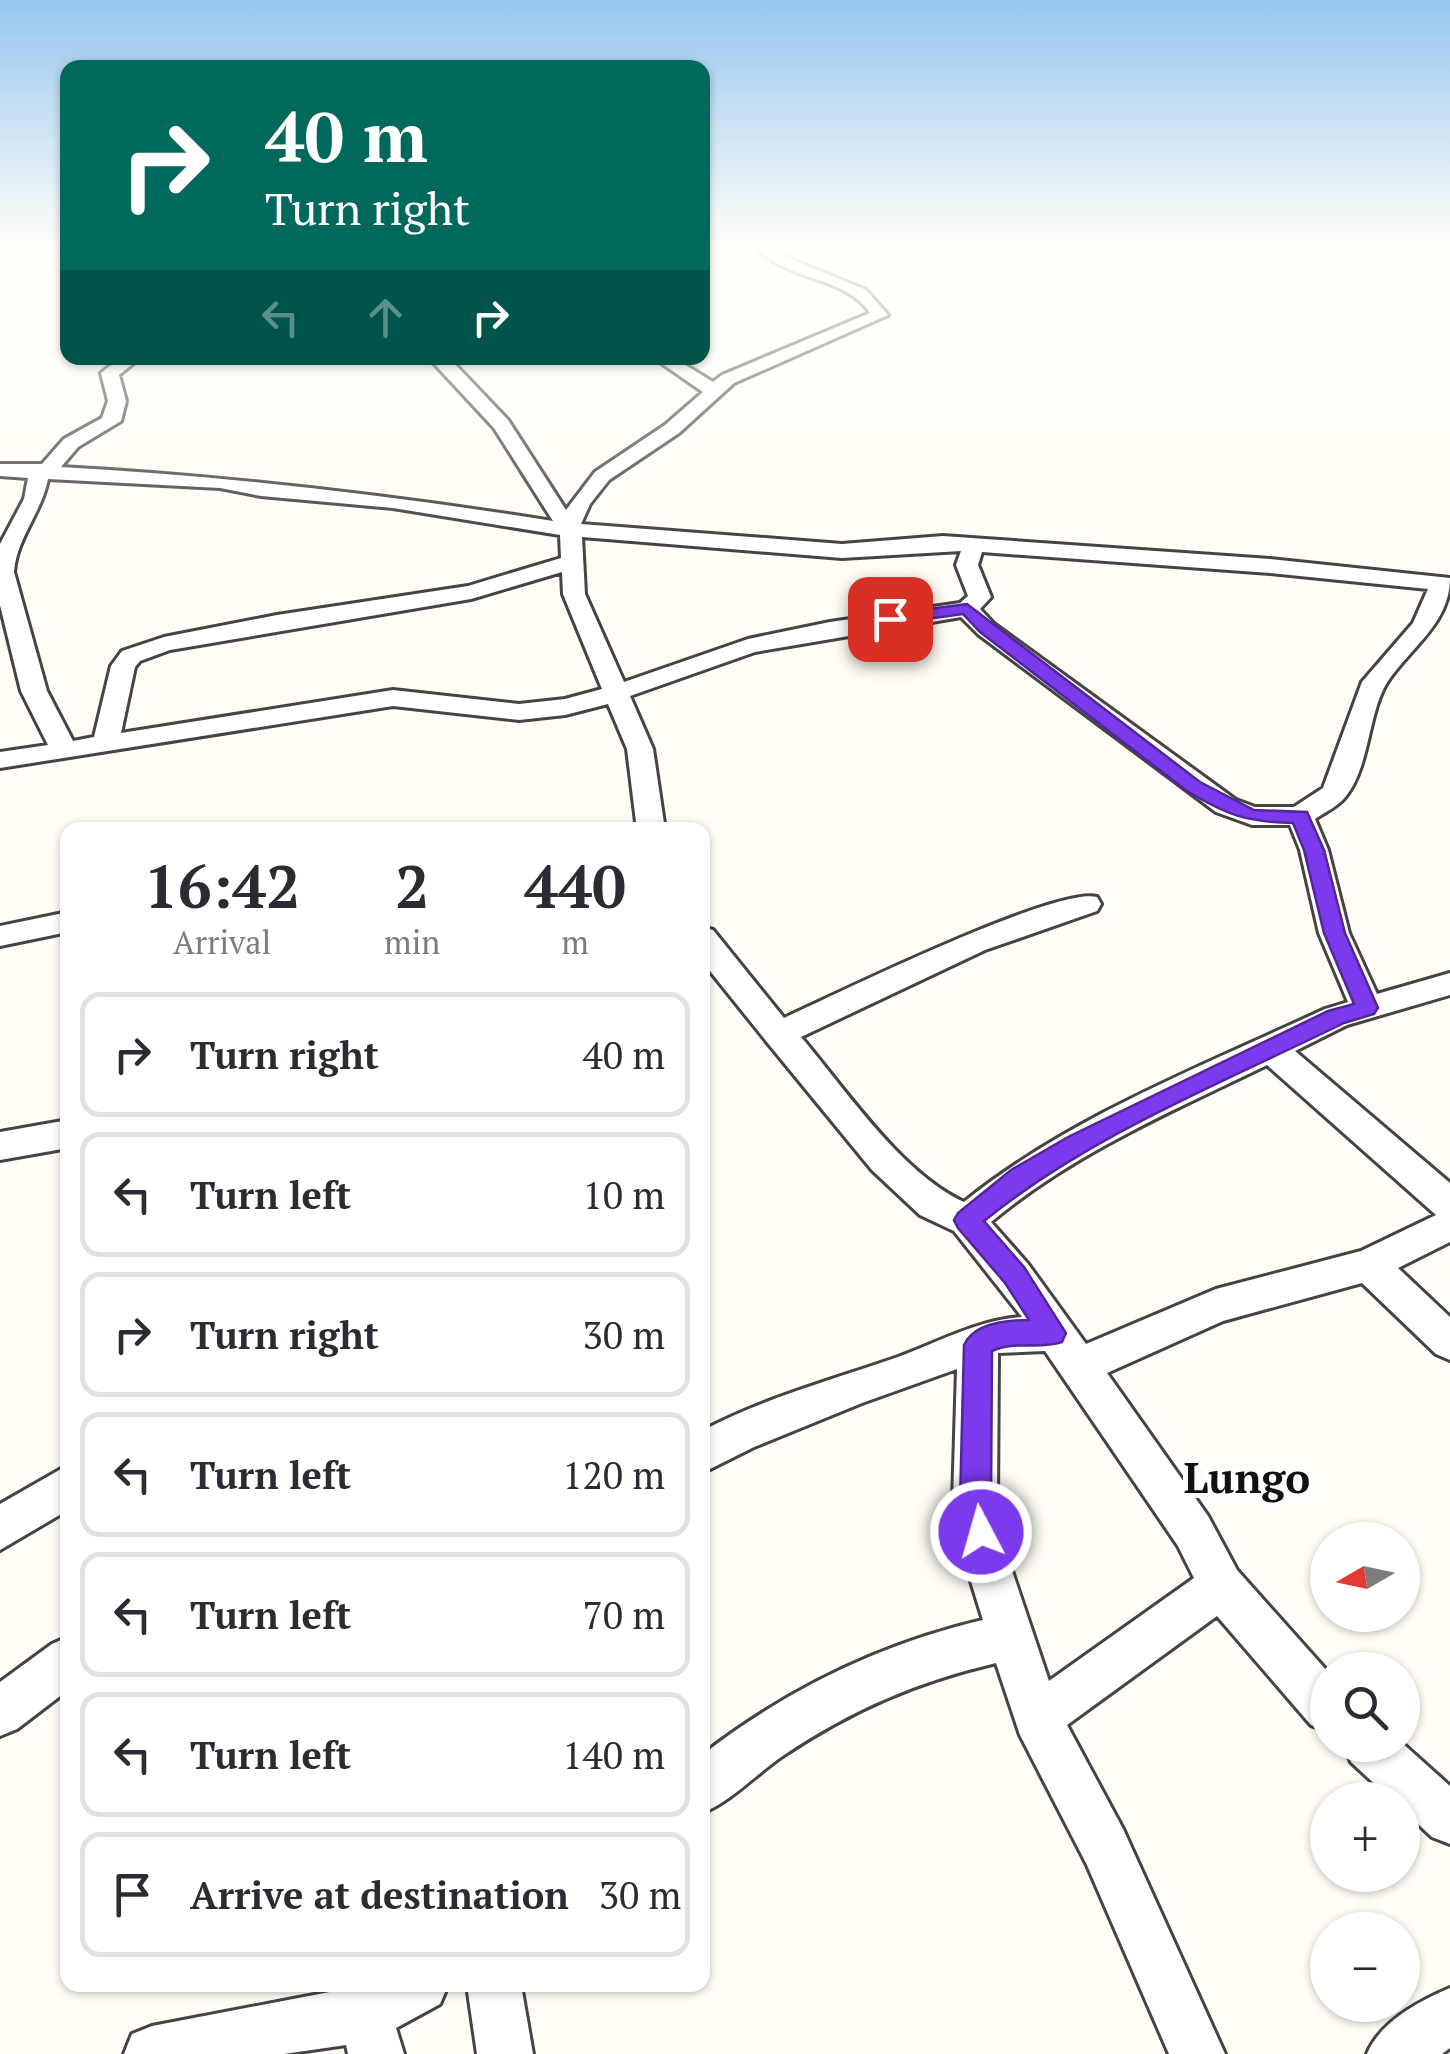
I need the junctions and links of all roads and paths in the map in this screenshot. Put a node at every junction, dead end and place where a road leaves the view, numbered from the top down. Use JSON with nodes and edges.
{"nodes":[{"id":1,"x":803,"y":345,"type":"edge"},
{"id":2,"x":121,"y":365,"type":"edge"},
{"id":3,"x":444,"y":365,"type":"edge"},
{"id":4,"x":672,"y":365,"type":"edge"},
{"id":5,"x":704,"y":390,"type":"junction"},
{"id":6,"x":0,"y":470,"type":"edge"},
{"id":7,"x":44,"y":470,"type":"junction"},
{"id":8,"x":571,"y":528,"type":"junction"},
{"id":9,"x":974,"y":546,"type":"junction"},
{"id":10,"x":571,"y":562,"type":"junction"},
{"id":11,"x":1445,"y":590,"type":"edge"},
{"id":12,"x":967,"y":608,"type":"junction"},
{"id":13,"x":615,"y":696,"type":"junction"},
{"id":14,"x":106,"y":742,"type":"junction"},
{"id":15,"x":64,"y":751,"type":"junction"},
{"id":16,"x":0,"y":760,"type":"edge"},
{"id":17,"x":1300,"y":816,"type":"junction"},
{"id":18,"x":649,"y":822,"type":"edge"},
{"id":19,"x":1086,"y":904,"type":"dead end"},
{"id":20,"x":60,"y":924,"type":"edge"},
{"id":21,"x":0,"y":936,"type":"edge"},
{"id":22,"x":710,"y":960,"type":"edge"},
{"id":23,"x":1450,"y":984,"type":"edge"},
{"id":24,"x":1366,"y":1008,"type":"junction"},
{"id":25,"x":779,"y":1034,"type":"junction"},
{"id":26,"x":1272,"y":1050,"type":"junction"},
{"id":27,"x":60,"y":1135,"type":"edge"},
{"id":28,"x":0,"y":1146,"type":"edge"},
{"id":29,"x":1450,"y":1204,"type":"edge"},
{"id":30,"x":967,"y":1220,"type":"junction"},
{"id":31,"x":1450,"y":1224,"type":"edge"},
{"id":32,"x":1369,"y":1265,"type":"junction"},
{"id":33,"x":1450,"y":1342,"type":"edge"},
{"id":34,"x":978,"y":1345,"type":"junction"},
{"id":35,"x":1066,"y":1350,"type":"junction"},
{"id":36,"x":710,"y":1449,"type":"edge"},
{"id":37,"x":60,"y":1490,"type":"edge"},
{"id":38,"x":0,"y":1529,"type":"edge"},
{"id":39,"x":1221,"y":1586,"type":"junction"},
{"id":40,"x":1011,"y":1636,"type":"junction"},
{"id":41,"x":60,"y":1666,"type":"edge"},
{"id":42,"x":1310,"y":1693,"type":"edge"},
{"id":43,"x":0,"y":1712,"type":"edge"},
{"id":44,"x":1037,"y":1718,"type":"junction"},
{"id":45,"x":1387,"y":1762,"type":"edge"},
{"id":46,"x":710,"y":1782,"type":"edge"},
{"id":47,"x":1450,"y":1819,"type":"edge"},
{"id":48,"x":414,"y":1992,"type":"edge"},
{"id":49,"x":495,"y":1992,"type":"edge"},
{"id":50,"x":1450,"y":2015,"type":"edge"},
{"id":51,"x":370,"y":2034,"type":"edge"},
{"id":52,"x":152,"y":2054,"type":"edge"},
{"id":53,"x":505,"y":2054,"type":"edge"},
{"id":54,"x":1197,"y":2054,"type":"edge"},
{"id":55,"x":1395,"y":2054,"type":"edge"}],
"edges":[{"from":1,"to":5,"type":"street"},
{"from":2,"to":7,"type":"street"},
{"from":3,"to":8,"type":"street"},
{"from":4,"to":5,"type":"street"},
{"from":5,"to":8,"type":"street"},
{"from":6,"to":7,"type":"street"},
{"from":7,"to":8,"type":"street"},
{"from":7,"to":15,"type":"street"},
{"from":8,"to":9,"type":"street"},
{"from":8,"to":10,"type":"street"},
{"from":9,"to":11,"type":"street"},
{"from":9,"to":12,"type":"street"},
{"from":10,"to":13,"type":"street"},
{"from":10,"to":14,"type":"street"},
{"from":11,"to":17,"type":"street"},
{"from":12,"to":13,"type":"street"},
{"from":12,"to":17,"type":"street"},
{"from":13,"to":14,"type":"street"},
{"from":13,"to":18,"type":"street"},
{"from":14,"to":15,"type":"street"},
{"from":15,"to":16,"type":"street"},
{"from":17,"to":24,"type":"street"},
{"from":19,"to":25,"type":"street"},
{"from":20,"to":21,"type":"street"},
{"from":22,"to":25,"type":"street"},
{"from":23,"to":24,"type":"street"},
{"from":24,"to":26,"type":"street"},
{"from":25,"to":30,"type":"street"},
{"from":26,"to":29,"type":"street"},
{"from":26,"to":30,"type":"street"},
{"from":27,"to":28,"type":"street"},
{"from":30,"to":35,"type":"street"},
{"from":31,"to":32,"type":"street"},
{"from":32,"to":33,"type":"street"},
{"from":32,"to":35,"type":"street"},
{"from":34,"to":35,"type":"street"},
{"from":34,"to":36,"type":"street"},
{"from":34,"to":40,"type":"street"},
{"from":35,"to":39,"type":"street"},
{"from":37,"to":38,"type":"street"},
{"from":39,"to":42,"type":"street"},
{"from":39,"to":44,"type":"street"},
{"from":40,"to":44,"type":"street"},
{"from":40,"to":46,"type":"street"},
{"from":41,"to":43,"type":"street"},
{"from":44,"to":54,"type":"street"},
{"from":45,"to":47,"type":"street"},
{"from":48,"to":51,"type":"street"},
{"from":49,"to":53,"type":"street"},
{"from":50,"to":55,"type":"street"},
{"from":51,"to":52,"type":"street"}]}
